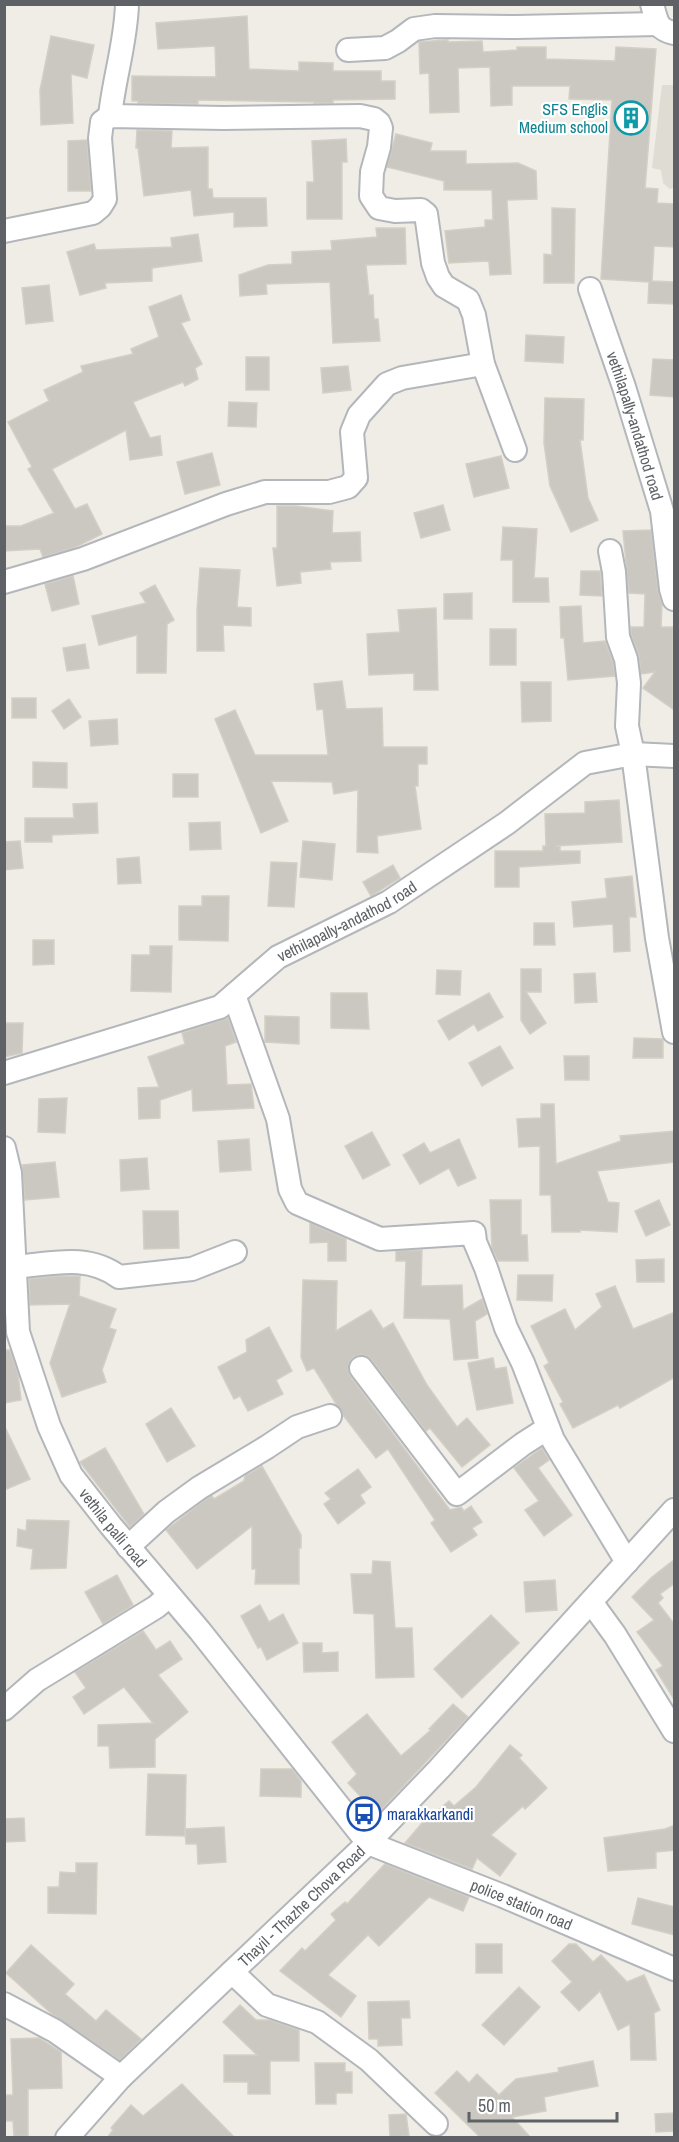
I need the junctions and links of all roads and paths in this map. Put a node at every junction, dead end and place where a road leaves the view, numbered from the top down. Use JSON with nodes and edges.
{"nodes":[{"id":1,"x":128,"y":4,"type":"edge"},
{"id":2,"x":662,"y":21,"type":"edge"},
{"id":3,"x":348,"y":50,"type":"dead end"},
{"id":4,"x":110,"y":116,"type":"junction"},
{"id":5,"x":4,"y":231,"type":"edge"},
{"id":6,"x":590,"y":289,"type":"dead end"},
{"id":7,"x":483,"y":364,"type":"junction"},
{"id":8,"x":515,"y":450,"type":"dead end"},
{"id":9,"x":610,"y":551,"type":"dead end"},
{"id":10,"x":4,"y":582,"type":"edge"},
{"id":11,"x":675,"y":599,"type":"edge"},
{"id":12,"x":633,"y":754,"type":"junction"},
{"id":13,"x":675,"y":756,"type":"edge"},
{"id":14,"x":234,"y":995,"type":"junction"},
{"id":15,"x":675,"y":1032,"type":"edge"},
{"id":16,"x":4,"y":1073,"type":"edge"},
{"id":17,"x":4,"y":1148,"type":"edge"},
{"id":18,"x":235,"y":1252,"type":"dead end"},
{"id":19,"x":14,"y":1267,"type":"junction"},
{"id":20,"x":361,"y":1368,"type":"dead end"},
{"id":21,"x":330,"y":1416,"type":"dead end"},
{"id":22,"x":548,"y":1428,"type":"junction"},
{"id":23,"x":675,"y":1510,"type":"edge"},
{"id":24,"x":128,"y":1547,"type":"junction"},
{"id":25,"x":627,"y":1562,"type":"junction"},
{"id":26,"x":169,"y":1596,"type":"junction"},
{"id":27,"x":591,"y":1602,"type":"junction"},
{"id":28,"x":4,"y":1709,"type":"edge"},
{"id":29,"x":675,"y":1731,"type":"edge"},
{"id":30,"x":368,"y":1843,"type":"junction"},
{"id":31,"x":675,"y":1969,"type":"edge"},
{"id":32,"x":232,"y":1972,"type":"junction"},
{"id":33,"x":4,"y":2004,"type":"edge"},
{"id":34,"x":121,"y":2077,"type":"junction"},
{"id":35,"x":436,"y":2124,"type":"dead end"},
{"id":36,"x":67,"y":2138,"type":"edge"}],
"edges":[{"from":1,"to":4,"type":"street"},
{"from":2,"to":3,"type":"street"},
{"from":4,"to":5,"type":"street"},
{"from":4,"to":7,"type":"street"},
{"from":6,"to":11,"type":"street","name":"vethilapally-andathod road"},
{"from":7,"to":8,"type":"street"},
{"from":7,"to":10,"type":"street"},
{"from":9,"to":12,"type":"street"},
{"from":12,"to":13,"type":"street","name":"vethilapally-andathod road"},
{"from":12,"to":14,"type":"street","name":"vethilapally-andathod road"},
{"from":12,"to":15,"type":"street"},
{"from":14,"to":16,"type":"street","name":"vethilapally-andathod road"},
{"from":14,"to":22,"type":"street"},
{"from":17,"to":19,"type":"street","name":"vethila palli road"},
{"from":18,"to":19,"type":"street"},
{"from":19,"to":24,"type":"street","name":"vethila palli road"},
{"from":20,"to":22,"type":"street"},
{"from":21,"to":24,"type":"street"},
{"from":22,"to":25,"type":"street"},
{"from":23,"to":25,"type":"street","name":"Thayil - Thazhe Chova Road"},
{"from":24,"to":26,"type":"street","name":"vethila palli road"},
{"from":25,"to":27,"type":"street","name":"Thayil - Thazhe Chova Road"},
{"from":26,"to":28,"type":"street"},
{"from":26,"to":30,"type":"street","name":"vethila palli road"},
{"from":27,"to":29,"type":"street"},
{"from":27,"to":30,"type":"street","name":"Thayil - Thazhe Chova Road"},
{"from":30,"to":31,"type":"street","name":"police station road"},
{"from":30,"to":32,"type":"street","name":"Thayil - Thazhe Chova Road"},
{"from":32,"to":34,"type":"street","name":"Thayil - Thazhe Chova Road"},
{"from":32,"to":35,"type":"street"},
{"from":33,"to":34,"type":"street"},
{"from":34,"to":36,"type":"street","name":"Thayil - Thazhe Chova Road"}]}
